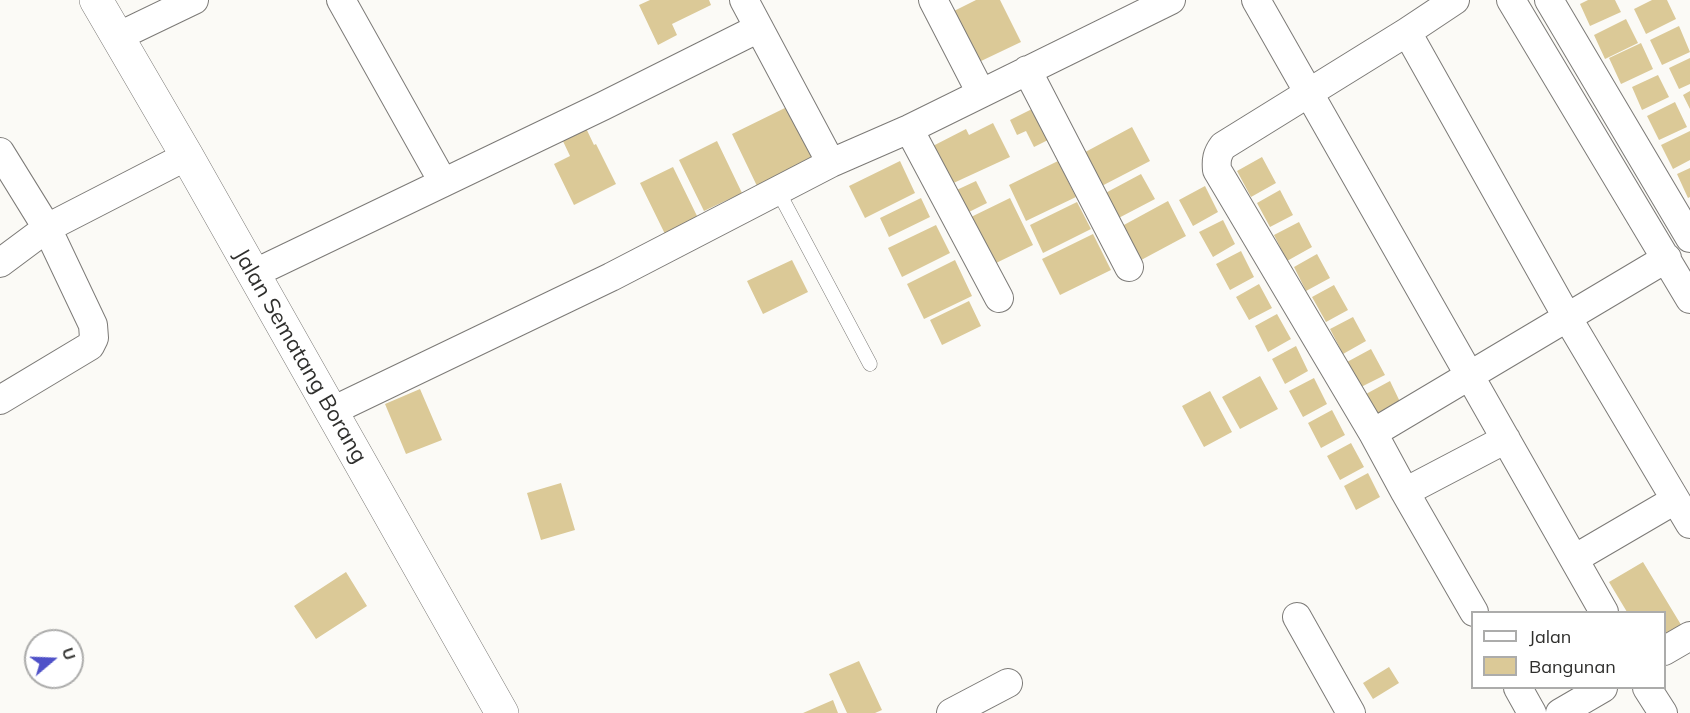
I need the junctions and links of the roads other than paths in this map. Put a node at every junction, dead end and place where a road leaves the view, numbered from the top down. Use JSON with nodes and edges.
{"nodes":[{"id":1,"x":96,"y":0,"type":"edge"},
{"id":2,"x":194,"y":0,"type":"edge"},
{"id":3,"x":341,"y":0,"type":"edge"},
{"id":4,"x":744,"y":0,"type":"edge"},
{"id":5,"x":933,"y":0,"type":"edge"},
{"id":6,"x":1171,"y":0,"type":"edge"},
{"id":7,"x":1257,"y":0,"type":"edge"},
{"id":8,"x":1455,"y":0,"type":"edge"},
{"id":9,"x":1511,"y":0,"type":"edge"},
{"id":10,"x":1549,"y":0,"type":"edge"},
{"id":11,"x":759,"y":28,"type":"junction"},
{"id":12,"x":131,"y":30,"type":"junction"},
{"id":13,"x":1407,"y":32,"type":"junction"},
{"id":14,"x":1027,"y":70,"type":"junction"},
{"id":15,"x":981,"y":93,"type":"junction"},
{"id":16,"x":1310,"y":93,"type":"junction"},
{"id":17,"x":909,"y":129,"type":"junction"},
{"id":18,"x":0,"y":152,"type":"edge"},
{"id":19,"x":187,"y":156,"type":"junction"},
{"id":20,"x":831,"y":163,"type":"junction"},
{"id":21,"x":443,"y":182,"type":"junction"},
{"id":22,"x":778,"y":191,"type":"junction"},
{"id":23,"x":47,"y":228,"type":"junction"},
{"id":24,"x":1690,"y":238,"type":"edge"},
{"id":25,"x":1667,"y":258,"type":"junction"},
{"id":26,"x":0,"y":263,"type":"edge"},
{"id":27,"x":1129,"y":267,"type":"dead end"},
{"id":28,"x":253,"y":274,"type":"junction"},
{"id":29,"x":999,"y":298,"type":"dead end"},
{"id":30,"x":1690,"y":299,"type":"edge"},
{"id":31,"x":1567,"y":317,"type":"junction"},
{"id":32,"x":870,"y":364,"type":"dead end"},
{"id":33,"x":1470,"y":375,"type":"junction"},
{"id":34,"x":0,"y":400,"type":"edge"},
{"id":35,"x":332,"y":411,"type":"junction"},
{"id":36,"x":1373,"y":433,"type":"junction"},
{"id":37,"x":1506,"y":438,"type":"junction"},
{"id":38,"x":1405,"y":492,"type":"junction"},
{"id":39,"x":1675,"y":500,"type":"junction"},
{"id":40,"x":1690,"y":524,"type":"edge"},
{"id":41,"x":1574,"y":559,"type":"junction"},
{"id":42,"x":1473,"y":611,"type":"edge"},
{"id":43,"x":1603,"y":611,"type":"edge"},
{"id":44,"x":1297,"y":617,"type":"dead end"},
{"id":45,"x":1690,"y":636,"type":"edge"},
{"id":46,"x":1666,"y":650,"type":"edge"},
{"id":47,"x":1008,"y":684,"type":"dead end"},
{"id":48,"x":1519,"y":689,"type":"edge"},
{"id":49,"x":1600,"y":689,"type":"edge"},
{"id":50,"x":1648,"y":689,"type":"edge"},
{"id":51,"x":502,"y":713,"type":"edge"},
{"id":52,"x":951,"y":713,"type":"edge"},
{"id":53,"x":1351,"y":713,"type":"edge"},
{"id":54,"x":1532,"y":713,"type":"edge"},
{"id":55,"x":1560,"y":713,"type":"edge"},
{"id":56,"x":1662,"y":713,"type":"edge"}],
"edges":[{"from":1,"to":12,"type":"street","name":"Jalan Sematang Borang"},
{"from":2,"to":12,"type":"street"},
{"from":3,"to":21,"type":"street"},
{"from":4,"to":11,"type":"street"},
{"from":5,"to":15,"type":"street"},
{"from":6,"to":14,"type":"street"},
{"from":7,"to":16,"type":"street"},
{"from":8,"to":13,"type":"street"},
{"from":9,"to":25,"type":"street"},
{"from":10,"to":24,"type":"street"},
{"from":11,"to":20,"type":"street"},
{"from":11,"to":21,"type":"street"},
{"from":12,"to":19,"type":"street","name":"Jalan Sematang Borang"},
{"from":13,"to":16,"type":"street"},
{"from":13,"to":31,"type":"street"},
{"from":14,"to":15,"type":"street"},
{"from":14,"to":27,"type":"street"},
{"from":15,"to":17,"type":"street"},
{"from":16,"to":33,"type":"street"},
{"from":16,"to":36,"type":"street"},
{"from":17,"to":20,"type":"street"},
{"from":17,"to":29,"type":"street"},
{"from":18,"to":23,"type":"street"},
{"from":19,"to":23,"type":"street"},
{"from":19,"to":28,"type":"street","name":"Jalan Sematang Borang"},
{"from":20,"to":22,"type":"street"},
{"from":21,"to":28,"type":"street"},
{"from":22,"to":32,"type":"lane"},
{"from":22,"to":35,"type":"street"},
{"from":23,"to":26,"type":"street"},
{"from":23,"to":34,"type":"street"},
{"from":25,"to":30,"type":"street"},
{"from":25,"to":31,"type":"street"},
{"from":28,"to":35,"type":"street","name":"Jalan Sematang Borang"},
{"from":31,"to":33,"type":"street"},
{"from":31,"to":39,"type":"street"},
{"from":33,"to":36,"type":"street"},
{"from":33,"to":37,"type":"street"},
{"from":35,"to":51,"type":"street","name":"Jalan Sematang Borang"},
{"from":36,"to":38,"type":"street"},
{"from":37,"to":38,"type":"street"},
{"from":37,"to":41,"type":"street"},
{"from":38,"to":42,"type":"street"},
{"from":39,"to":40,"type":"street"},
{"from":39,"to":41,"type":"street"},
{"from":41,"to":43,"type":"street"},
{"from":44,"to":53,"type":"street"},
{"from":45,"to":46,"type":"street"},
{"from":47,"to":52,"type":"street"},
{"from":48,"to":54,"type":"street"},
{"from":49,"to":55,"type":"street"},
{"from":50,"to":56,"type":"street"}]}
